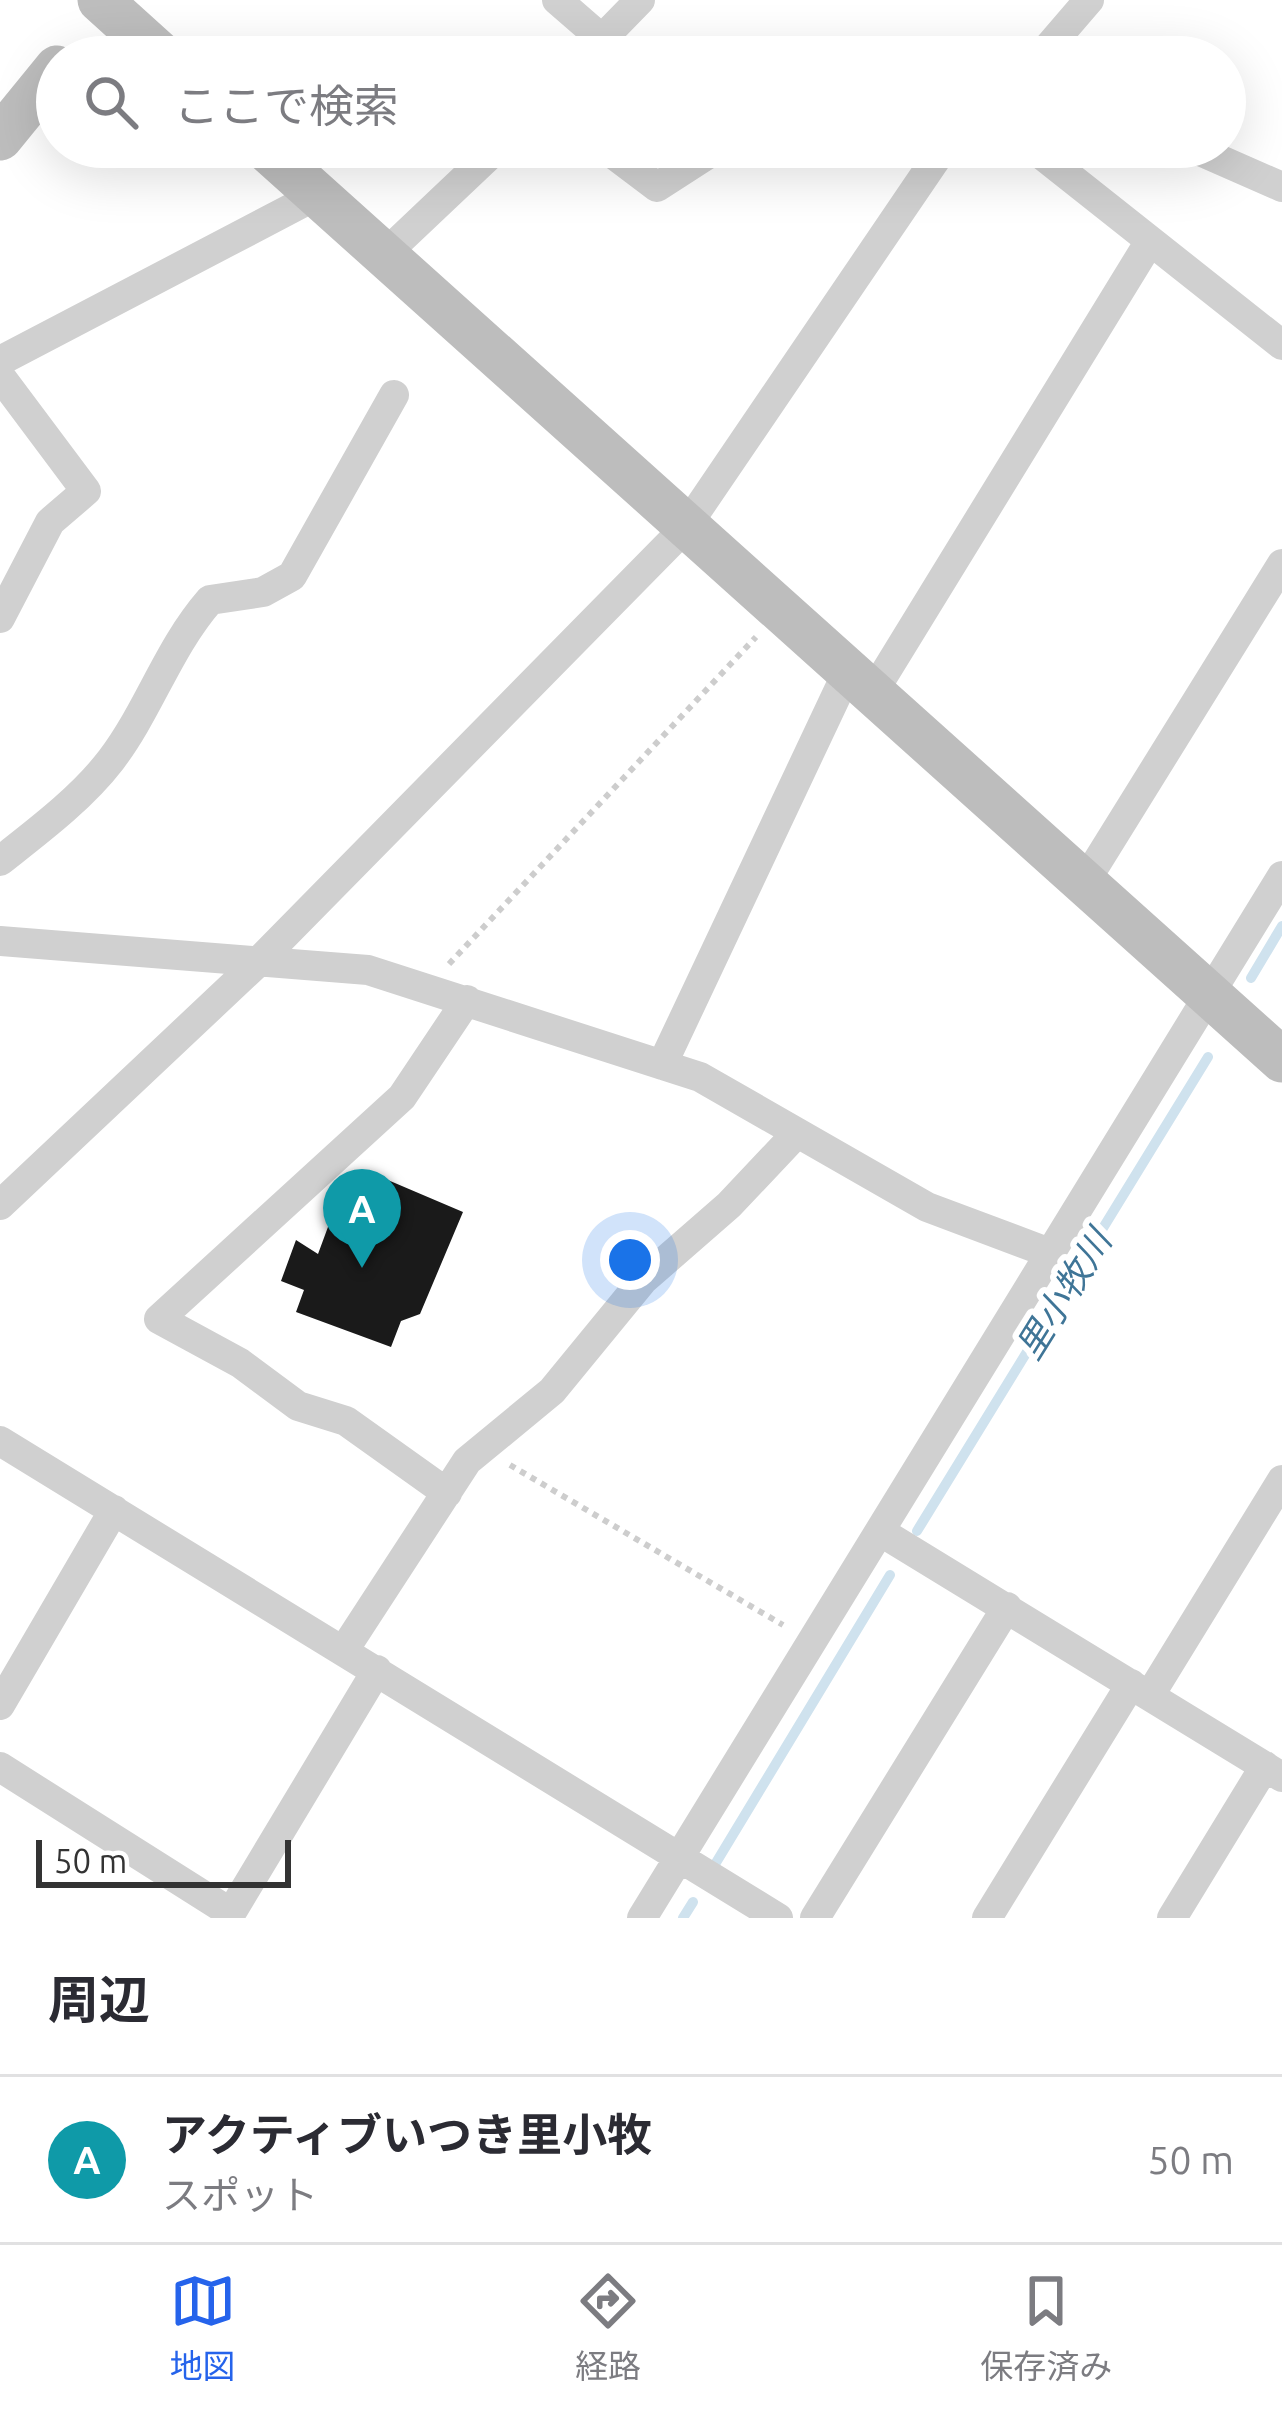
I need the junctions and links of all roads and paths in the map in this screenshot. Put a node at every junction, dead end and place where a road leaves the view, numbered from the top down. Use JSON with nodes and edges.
{"nodes":[{"id":1,"x":556,"y":0,"type":"edge"},
{"id":2,"x":640,"y":0,"type":"edge"},
{"id":3,"x":1089,"y":0,"type":"edge"},
{"id":4,"x":106,"y":2,"type":"edge"},
{"id":5,"x":81,"y":36,"type":"edge"},
{"id":6,"x":141,"y":36,"type":"edge"},
{"id":7,"x":582,"y":36,"type":"edge"},
{"id":8,"x":602,"y":36,"type":"edge"},
{"id":9,"x":1058,"y":36,"type":"edge"},
{"id":10,"x":36,"y":94,"type":"edge"},
{"id":11,"x":0,"y":138,"type":"edge"},
{"id":12,"x":287,"y":168,"type":"edge"},
{"id":13,"x":476,"y":168,"type":"edge"},
{"id":14,"x":631,"y":168,"type":"edge"},
{"id":15,"x":687,"y":168,"type":"edge"},
{"id":16,"x":930,"y":168,"type":"edge"},
{"id":17,"x":1058,"y":168,"type":"edge"},
{"id":18,"x":1238,"y":168,"type":"edge"},
{"id":19,"x":1282,"y":188,"type":"edge"},
{"id":20,"x":317,"y":195,"type":"junction"},
{"id":21,"x":1150,"y":241,"type":"junction"},
{"id":22,"x":384,"y":255,"type":"junction"},
{"id":23,"x":1282,"y":345,"type":"edge"},
{"id":24,"x":0,"y":362,"type":"edge"},
{"id":25,"x":0,"y":376,"type":"edge"},
{"id":26,"x":394,"y":395,"type":"dead end"},
{"id":27,"x":685,"y":528,"type":"junction"},
{"id":28,"x":1282,"y":564,"type":"edge"},
{"id":29,"x":779,"y":612,"type":"junction"},
{"id":30,"x":0,"y":618,"type":"edge"},
{"id":31,"x":860,"y":683,"type":"junction"},
{"id":32,"x":0,"y":862,"type":"edge"},
{"id":33,"x":1282,"y":876,"type":"edge"},
{"id":34,"x":1084,"y":883,"type":"junction"},
{"id":35,"x":0,"y":941,"type":"edge"},
{"id":36,"x":257,"y":963,"type":"junction"},
{"id":37,"x":427,"y":987,"type":"junction"},
{"id":38,"x":1211,"y":996,"type":"junction"},
{"id":39,"x":467,"y":1000,"type":"junction"},
{"id":40,"x":1282,"y":1060,"type":"edge"},
{"id":41,"x":662,"y":1065,"type":"junction"},
{"id":42,"x":797,"y":1133,"type":"junction"},
{"id":43,"x":0,"y":1205,"type":"edge"},
{"id":44,"x":1048,"y":1252,"type":"junction"},
{"id":45,"x":0,"y":1441,"type":"edge"},
{"id":46,"x":482,"y":1449,"type":"junction"},
{"id":47,"x":1282,"y":1480,"type":"edge"},
{"id":48,"x":447,"y":1493,"type":"junction"},
{"id":49,"x":114,"y":1510,"type":"junction"},
{"id":50,"x":881,"y":1532,"type":"junction"},
{"id":51,"x":1007,"y":1607,"type":"junction"},
{"id":52,"x":812,"y":1642,"type":"junction"},
{"id":53,"x":344,"y":1650,"type":"junction"},
{"id":54,"x":377,"y":1670,"type":"junction"},
{"id":55,"x":1140,"y":1689,"type":"junction"},
{"id":56,"x":0,"y":1705,"type":"edge"},
{"id":57,"x":0,"y":1767,"type":"edge"},
{"id":58,"x":1276,"y":1770,"type":"edge"},
{"id":59,"x":680,"y":1857,"type":"junction"},
{"id":60,"x":229,"y":1916,"type":"edge"},
{"id":61,"x":642,"y":1918,"type":"edge"},
{"id":62,"x":778,"y":1918,"type":"edge"},
{"id":63,"x":815,"y":1918,"type":"edge"},
{"id":64,"x":987,"y":1918,"type":"edge"},
{"id":65,"x":1172,"y":1918,"type":"edge"}],
"edges":[{"from":1,"to":7,"type":"street"},
{"from":2,"to":8,"type":"street"},
{"from":3,"to":9,"type":"street"},
{"from":4,"to":5,"type":"street"},
{"from":4,"to":6,"type":"street"},
{"from":10,"to":11,"type":"street"},
{"from":12,"to":20,"type":"street"},
{"from":13,"to":22,"type":"street"},
{"from":14,"to":15,"type":"street"},
{"from":16,"to":27,"type":"street"},
{"from":17,"to":21,"type":"street"},
{"from":18,"to":19,"type":"street"},
{"from":20,"to":22,"type":"street"},
{"from":20,"to":24,"type":"street"},
{"from":21,"to":23,"type":"street"},
{"from":21,"to":31,"type":"street"},
{"from":22,"to":27,"type":"street"},
{"from":25,"to":30,"type":"street"},
{"from":26,"to":32,"type":"street"},
{"from":27,"to":29,"type":"street"},
{"from":27,"to":36,"type":"street"},
{"from":28,"to":34,"type":"street"},
{"from":29,"to":31,"type":"street"},
{"from":29,"to":37,"type":"path"},
{"from":31,"to":34,"type":"street"},
{"from":31,"to":41,"type":"street"},
{"from":33,"to":38,"type":"street"},
{"from":34,"to":38,"type":"street"},
{"from":35,"to":36,"type":"street"},
{"from":36,"to":37,"type":"street"},
{"from":36,"to":43,"type":"street"},
{"from":37,"to":39,"type":"street"},
{"from":38,"to":40,"type":"street"},
{"from":38,"to":44,"type":"street"},
{"from":39,"to":41,"type":"street"},
{"from":39,"to":48,"type":"street"},
{"from":41,"to":42,"type":"street"},
{"from":42,"to":44,"type":"street"},
{"from":42,"to":46,"type":"street"},
{"from":44,"to":50,"type":"street"},
{"from":45,"to":49,"type":"street"},
{"from":46,"to":48,"type":"street"},
{"from":46,"to":52,"type":"path"},
{"from":47,"to":55,"type":"street"},
{"from":48,"to":53,"type":"street"},
{"from":49,"to":53,"type":"street"},
{"from":49,"to":56,"type":"street"},
{"from":50,"to":51,"type":"street"},
{"from":50,"to":52,"type":"street"},
{"from":51,"to":55,"type":"street"},
{"from":51,"to":63,"type":"street"},
{"from":52,"to":59,"type":"street"},
{"from":53,"to":54,"type":"street"},
{"from":54,"to":59,"type":"street"},
{"from":54,"to":60,"type":"street"},
{"from":55,"to":58,"type":"street"},
{"from":55,"to":64,"type":"street"},
{"from":57,"to":60,"type":"street"},
{"from":58,"to":65,"type":"street"},
{"from":59,"to":61,"type":"street"},
{"from":59,"to":62,"type":"street"}]}
